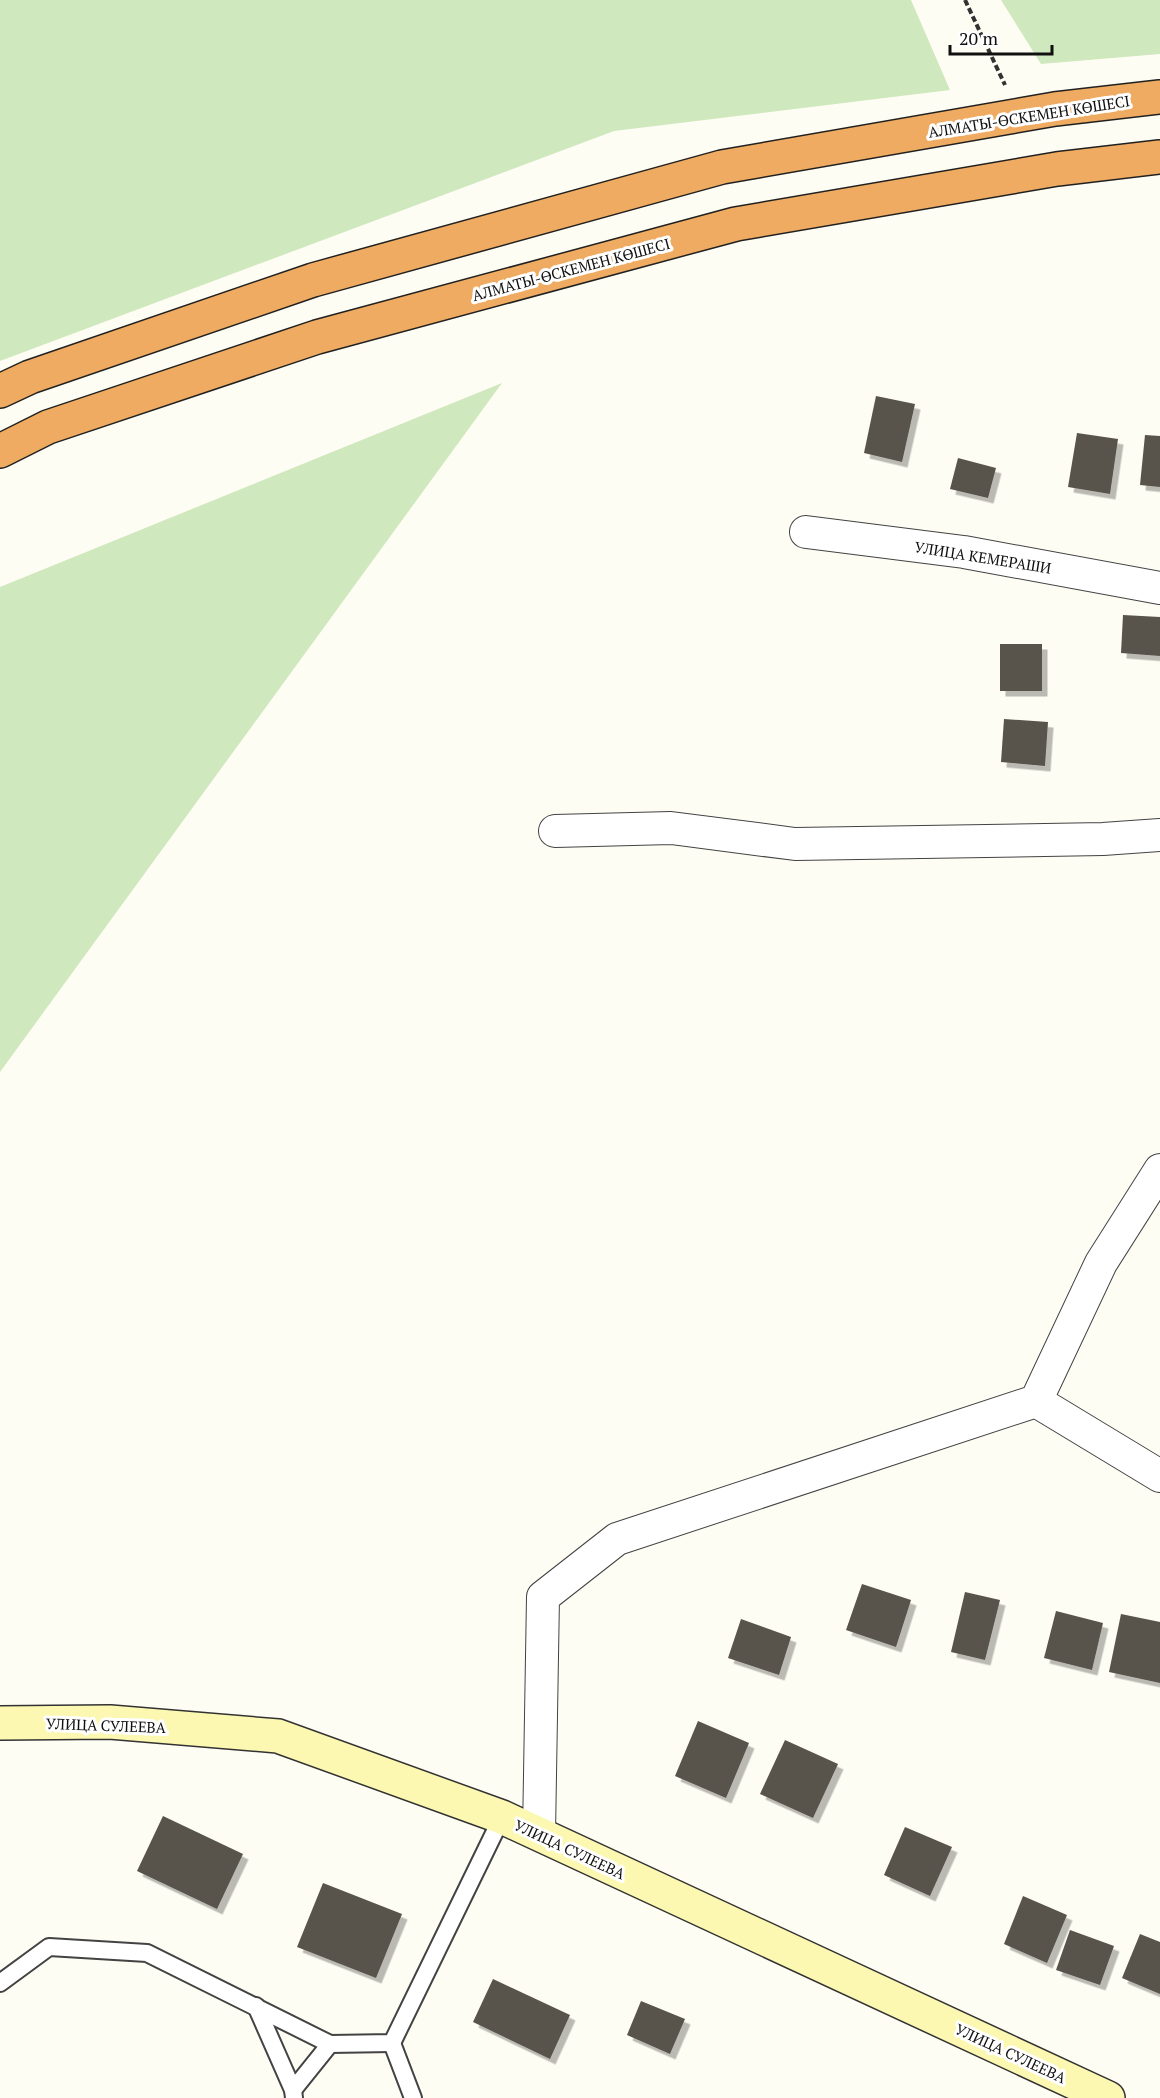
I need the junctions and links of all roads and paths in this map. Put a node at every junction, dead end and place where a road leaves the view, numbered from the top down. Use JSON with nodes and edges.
{"nodes":[{"id":1,"x":965,"y":0,"type":"edge"},
{"id":2,"x":1160,"y":97,"type":"edge"},
{"id":3,"x":1020,"y":116,"type":"junction"},
{"id":4,"x":1160,"y":157,"type":"edge"},
{"id":5,"x":0,"y":390,"type":"edge"},
{"id":6,"x":0,"y":451,"type":"edge"},
{"id":7,"x":806,"y":532,"type":"dead end"},
{"id":8,"x":1160,"y":588,"type":"edge"},
{"id":9,"x":555,"y":831,"type":"dead end"},
{"id":10,"x":1160,"y":835,"type":"edge"},
{"id":11,"x":1160,"y":1170,"type":"edge"},
{"id":12,"x":1036,"y":1401,"type":"junction"},
{"id":13,"x":1160,"y":1476,"type":"edge"},
{"id":14,"x":0,"y":1723,"type":"edge"},
{"id":15,"x":502,"y":1817,"type":"junction"},
{"id":16,"x":539,"y":1834,"type":"junction"},
{"id":17,"x":0,"y":1983,"type":"edge"},
{"id":18,"x":256,"y":2006,"type":"junction"},
{"id":19,"x":392,"y":2043,"type":"junction"},
{"id":20,"x":330,"y":2044,"type":"junction"},
{"id":21,"x":294,"y":2094,"type":"edge"},
{"id":22,"x":413,"y":2098,"type":"edge"},
{"id":23,"x":1108,"y":2098,"type":"edge"}],
"edges":[{"from":1,"to":3,"type":"path"},
{"from":2,"to":3,"type":"highway","name":"АЛМАТЫ-ӨСКЕМЕН КӨШЕСІ"},
{"from":3,"to":5,"type":"highway","name":"АЛМАТЫ-ӨСКЕМЕН КӨШЕСІ"},
{"from":4,"to":6,"type":"highway","name":"АЛМАТЫ-ӨСКЕМЕН КӨШЕСІ"},
{"from":7,"to":8,"type":"street","name":"УЛИЦА КЕМЕРАШИ"},
{"from":9,"to":10,"type":"street"},
{"from":11,"to":12,"type":"street"},
{"from":12,"to":13,"type":"street"},
{"from":12,"to":16,"type":"street"},
{"from":14,"to":15,"type":"main road","name":"УЛИЦА СУЛЕЕВА"},
{"from":15,"to":16,"type":"main road","name":"УЛИЦА СУЛЕЕВА"},
{"from":15,"to":19,"type":"lane"},
{"from":16,"to":23,"type":"main road","name":"УЛИЦА СУЛЕЕВА"},
{"from":17,"to":18,"type":"lane"},
{"from":18,"to":20,"type":"lane"},
{"from":18,"to":21,"type":"lane"},
{"from":19,"to":20,"type":"lane"},
{"from":19,"to":22,"type":"lane"},
{"from":20,"to":21,"type":"lane"}]}
